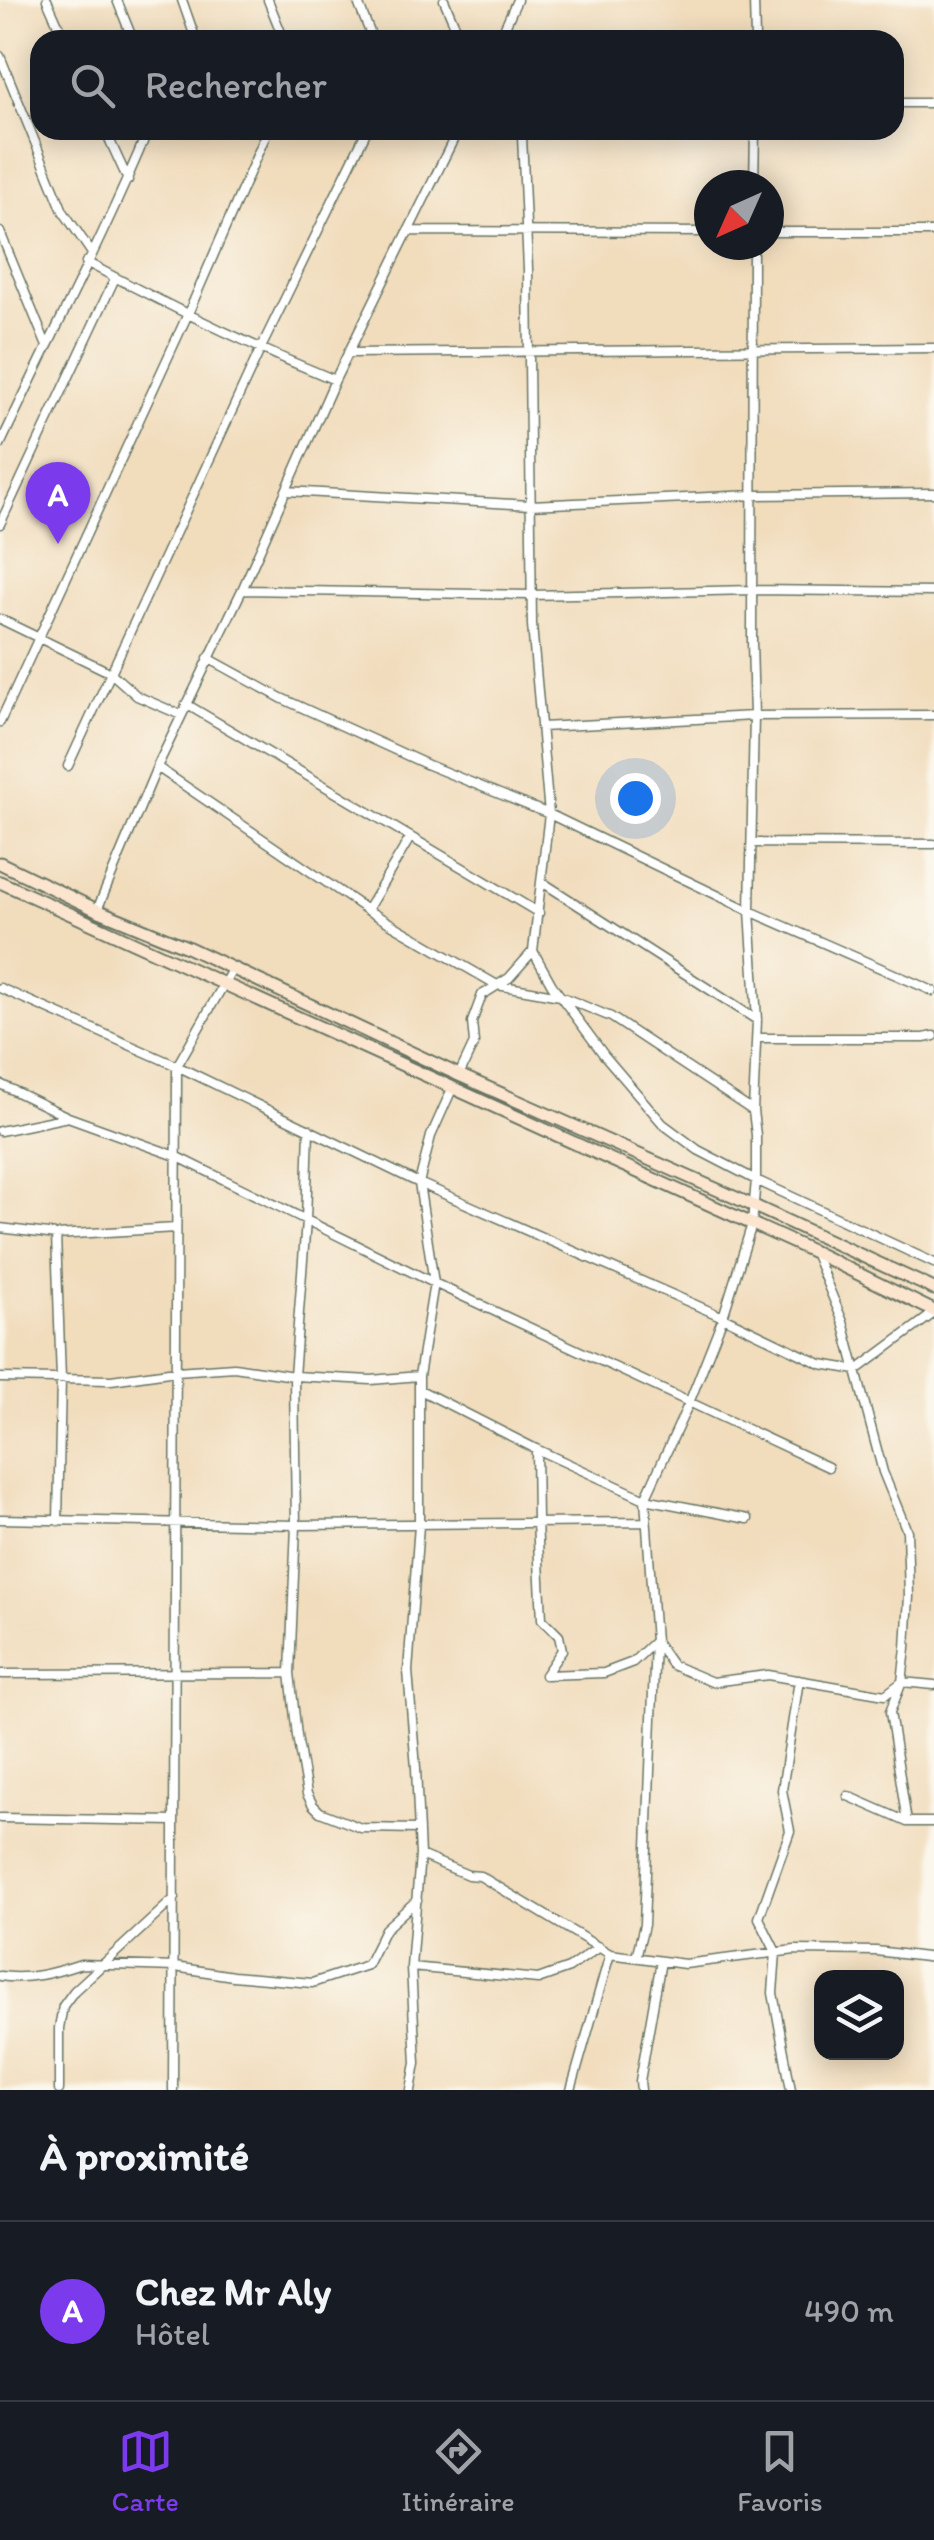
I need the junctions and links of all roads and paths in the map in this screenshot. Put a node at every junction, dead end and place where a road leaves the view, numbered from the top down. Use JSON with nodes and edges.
{"nodes":[{"id":1,"x":47,"y":0,"type":"edge"},
{"id":2,"x":117,"y":0,"type":"edge"},
{"id":3,"x":182,"y":0,"type":"edge"},
{"id":4,"x":268,"y":0,"type":"edge"},
{"id":5,"x":357,"y":0,"type":"edge"},
{"id":6,"x":444,"y":0,"type":"edge"},
{"id":7,"x":518,"y":0,"type":"edge"},
{"id":8,"x":754,"y":0,"type":"edge"},
{"id":9,"x":60,"y":30,"type":"edge"},
{"id":10,"x":129,"y":30,"type":"edge"},
{"id":11,"x":191,"y":30,"type":"edge"},
{"id":12,"x":280,"y":30,"type":"edge"},
{"id":13,"x":369,"y":30,"type":"edge"},
{"id":14,"x":457,"y":30,"type":"edge"},
{"id":15,"x":504,"y":30,"type":"edge"},
{"id":16,"x":754,"y":30,"type":"edge"},
{"id":17,"x":0,"y":56,"type":"edge"},
{"id":18,"x":934,"y":103,"type":"edge"},
{"id":19,"x":904,"y":104,"type":"edge"},
{"id":20,"x":30,"y":129,"type":"edge"},
{"id":21,"x":35,"y":140,"type":"edge"},
{"id":22,"x":110,"y":140,"type":"edge"},
{"id":23,"x":144,"y":140,"type":"edge"},
{"id":24,"x":264,"y":140,"type":"edge"},
{"id":25,"x":362,"y":140,"type":"edge"},
{"id":26,"x":453,"y":140,"type":"edge"},
{"id":27,"x":522,"y":140,"type":"edge"},
{"id":28,"x":755,"y":140,"type":"edge"},
{"id":29,"x":754,"y":170,"type":"edge"},
{"id":30,"x":128,"y":180,"type":"junction"},
{"id":31,"x":408,"y":231,"type":"junction"},
{"id":32,"x":0,"y":232,"type":"edge"},
{"id":33,"x":694,"y":232,"type":"edge"},
{"id":34,"x":784,"y":232,"type":"edge"},
{"id":35,"x":934,"y":232,"type":"edge"},
{"id":36,"x":526,"y":233,"type":"junction"},
{"id":37,"x":91,"y":252,"type":"junction"},
{"id":38,"x":754,"y":260,"type":"edge"},
{"id":39,"x":86,"y":262,"type":"junction"},
{"id":40,"x":115,"y":278,"type":"junction"},
{"id":41,"x":187,"y":316,"type":"junction"},
{"id":42,"x":46,"y":345,"type":"junction"},
{"id":43,"x":754,"y":348,"type":"junction"},
{"id":44,"x":934,"y":348,"type":"edge"},
{"id":45,"x":260,"y":350,"type":"junction"},
{"id":46,"x":348,"y":353,"type":"junction"},
{"id":47,"x":529,"y":353,"type":"junction"},
{"id":48,"x":334,"y":380,"type":"junction"},
{"id":49,"x":0,"y":445,"type":"edge"},
{"id":50,"x":287,"y":491,"type":"junction"},
{"id":51,"x":934,"y":493,"type":"edge"},
{"id":52,"x":754,"y":495,"type":"junction"},
{"id":53,"x":530,"y":506,"type":"junction"},
{"id":54,"x":0,"y":524,"type":"edge"},
{"id":55,"x":242,"y":590,"type":"junction"},
{"id":56,"x":754,"y":590,"type":"junction"},
{"id":57,"x":934,"y":592,"type":"edge"},
{"id":58,"x":531,"y":596,"type":"junction"},
{"id":59,"x":0,"y":619,"type":"edge"},
{"id":60,"x":38,"y":638,"type":"junction"},
{"id":61,"x":208,"y":658,"type":"junction"},
{"id":62,"x":111,"y":673,"type":"junction"},
{"id":63,"x":186,"y":704,"type":"junction"},
{"id":64,"x":181,"y":715,"type":"junction"},
{"id":65,"x":754,"y":716,"type":"junction"},
{"id":66,"x":934,"y":716,"type":"edge"},
{"id":67,"x":0,"y":722,"type":"edge"},
{"id":68,"x":541,"y":727,"type":"junction"},
{"id":69,"x":68,"y":766,"type":"dead end"},
{"id":70,"x":157,"y":766,"type":"junction"},
{"id":71,"x":549,"y":814,"type":"junction"},
{"id":72,"x":410,"y":838,"type":"junction"},
{"id":73,"x":753,"y":844,"type":"junction"},
{"id":74,"x":934,"y":844,"type":"edge"},
{"id":75,"x":0,"y":863,"type":"edge"},
{"id":76,"x":0,"y":882,"type":"edge"},
{"id":77,"x":542,"y":882,"type":"junction"},
{"id":78,"x":97,"y":910,"type":"junction"},
{"id":79,"x":367,"y":910,"type":"junction"},
{"id":80,"x":750,"y":911,"type":"junction"},
{"id":81,"x":539,"y":914,"type":"junction"},
{"id":82,"x":91,"y":924,"type":"junction"},
{"id":83,"x":533,"y":951,"type":"junction"},
{"id":84,"x":233,"y":968,"type":"junction"},
{"id":85,"x":226,"y":983,"type":"junction"},
{"id":86,"x":497,"y":985,"type":"junction"},
{"id":87,"x":0,"y":988,"type":"edge"},
{"id":88,"x":933,"y":991,"type":"edge"},
{"id":89,"x":560,"y":996,"type":"junction"},
{"id":90,"x":757,"y":1020,"type":"junction"},
{"id":91,"x":934,"y":1036,"type":"edge"},
{"id":92,"x":757,"y":1038,"type":"junction"},
{"id":93,"x":176,"y":1066,"type":"junction"},
{"id":94,"x":459,"y":1074,"type":"junction"},
{"id":95,"x":0,"y":1084,"type":"edge"},
{"id":96,"x":452,"y":1089,"type":"junction"},
{"id":97,"x":753,"y":1110,"type":"junction"},
{"id":98,"x":68,"y":1117,"type":"junction"},
{"id":99,"x":309,"y":1130,"type":"junction"},
{"id":100,"x":0,"y":1131,"type":"edge"},
{"id":101,"x":176,"y":1156,"type":"junction"},
{"id":102,"x":756,"y":1180,"type":"junction"},
{"id":103,"x":419,"y":1183,"type":"junction"},
{"id":104,"x":752,"y":1205,"type":"junction"},
{"id":105,"x":306,"y":1220,"type":"junction"},
{"id":106,"x":752,"y":1224,"type":"junction"},
{"id":107,"x":0,"y":1228,"type":"edge"},
{"id":108,"x":176,"y":1228,"type":"junction"},
{"id":109,"x":56,"y":1235,"type":"junction"},
{"id":110,"x":814,"y":1252,"type":"junction"},
{"id":111,"x":934,"y":1263,"type":"edge"},
{"id":112,"x":434,"y":1283,"type":"junction"},
{"id":113,"x":934,"y":1289,"type":"edge"},
{"id":114,"x":934,"y":1312,"type":"edge"},
{"id":115,"x":723,"y":1317,"type":"junction"},
{"id":116,"x":858,"y":1370,"type":"junction"},
{"id":117,"x":176,"y":1371,"type":"junction"},
{"id":118,"x":294,"y":1376,"type":"junction"},
{"id":119,"x":419,"y":1376,"type":"junction"},
{"id":120,"x":0,"y":1378,"type":"edge"},
{"id":121,"x":61,"y":1379,"type":"junction"},
{"id":122,"x":420,"y":1390,"type":"junction"},
{"id":123,"x":689,"y":1403,"type":"junction"},
{"id":124,"x":536,"y":1449,"type":"junction"},
{"id":125,"x":828,"y":1466,"type":"dead end"},
{"id":126,"x":645,"y":1498,"type":"junction"},
{"id":127,"x":0,"y":1519,"type":"edge"},
{"id":128,"x":748,"y":1519,"type":"dead end"},
{"id":129,"x":58,"y":1521,"type":"junction"},
{"id":130,"x":537,"y":1522,"type":"junction"},
{"id":131,"x":646,"y":1522,"type":"junction"},
{"id":132,"x":176,"y":1524,"type":"junction"},
{"id":133,"x":296,"y":1525,"type":"junction"},
{"id":134,"x":419,"y":1525,"type":"junction"},
{"id":135,"x":655,"y":1641,"type":"junction"},
{"id":136,"x":0,"y":1674,"type":"edge"},
{"id":137,"x":290,"y":1674,"type":"junction"},
{"id":138,"x":175,"y":1675,"type":"junction"},
{"id":139,"x":799,"y":1680,"type":"junction"},
{"id":140,"x":902,"y":1682,"type":"junction"},
{"id":141,"x":934,"y":1686,"type":"edge"},
{"id":142,"x":848,"y":1796,"type":"dead end"},
{"id":143,"x":0,"y":1818,"type":"edge"},
{"id":144,"x":174,"y":1821,"type":"junction"},
{"id":145,"x":907,"y":1822,"type":"junction"},
{"id":146,"x":934,"y":1822,"type":"edge"},
{"id":147,"x":419,"y":1829,"type":"junction"},
{"id":148,"x":420,"y":1855,"type":"junction"},
{"id":149,"x":176,"y":1898,"type":"junction"},
{"id":150,"x":416,"y":1900,"type":"junction"},
{"id":151,"x":599,"y":1947,"type":"junction"},
{"id":152,"x":776,"y":1952,"type":"junction"},
{"id":153,"x":610,"y":1954,"type":"junction"},
{"id":154,"x":636,"y":1958,"type":"junction"},
{"id":155,"x":934,"y":1958,"type":"edge"},
{"id":156,"x":661,"y":1960,"type":"junction"},
{"id":157,"x":103,"y":1966,"type":"junction"},
{"id":158,"x":175,"y":1967,"type":"junction"},
{"id":159,"x":411,"y":1967,"type":"junction"},
{"id":160,"x":0,"y":1976,"type":"edge"},
{"id":161,"x":59,"y":2090,"type":"edge"},
{"id":162,"x":173,"y":2090,"type":"edge"},
{"id":163,"x":411,"y":2090,"type":"edge"},
{"id":164,"x":571,"y":2090,"type":"edge"},
{"id":165,"x":641,"y":2090,"type":"edge"},
{"id":166,"x":791,"y":2090,"type":"edge"}],
"edges":[{"from":1,"to":9,"type":"street"},
{"from":2,"to":10,"type":"street"},
{"from":3,"to":11,"type":"street"},
{"from":4,"to":12,"type":"street"},
{"from":5,"to":13,"type":"street"},
{"from":6,"to":14,"type":"street"},
{"from":7,"to":15,"type":"street"},
{"from":8,"to":16,"type":"street"},
{"from":17,"to":20,"type":"street"},
{"from":18,"to":19,"type":"street"},
{"from":21,"to":37,"type":"street"},
{"from":22,"to":30,"type":"street"},
{"from":23,"to":30,"type":"street"},
{"from":24,"to":41,"type":"street"},
{"from":25,"to":45,"type":"street"},
{"from":26,"to":31,"type":"street"},
{"from":27,"to":36,"type":"street"},
{"from":28,"to":29,"type":"street"},
{"from":30,"to":37,"type":"street"},
{"from":31,"to":36,"type":"street"},
{"from":31,"to":46,"type":"street"},
{"from":32,"to":42,"type":"street"},
{"from":33,"to":36,"type":"street"},
{"from":34,"to":35,"type":"street"},
{"from":36,"to":47,"type":"street"},
{"from":37,"to":39,"type":"street"},
{"from":38,"to":43,"type":"street"},
{"from":39,"to":40,"type":"street"},
{"from":39,"to":42,"type":"street"},
{"from":40,"to":41,"type":"street"},
{"from":40,"to":54,"type":"street"},
{"from":41,"to":45,"type":"street"},
{"from":41,"to":60,"type":"street"},
{"from":42,"to":49,"type":"street"},
{"from":43,"to":44,"type":"street"},
{"from":43,"to":47,"type":"street"},
{"from":43,"to":52,"type":"street"},
{"from":45,"to":48,"type":"street"},
{"from":45,"to":62,"type":"street"},
{"from":46,"to":47,"type":"street"},
{"from":46,"to":48,"type":"street"},
{"from":47,"to":53,"type":"street"},
{"from":48,"to":50,"type":"street"},
{"from":50,"to":53,"type":"street"},
{"from":50,"to":55,"type":"street"},
{"from":51,"to":52,"type":"street"},
{"from":52,"to":53,"type":"street"},
{"from":52,"to":56,"type":"street"},
{"from":53,"to":58,"type":"street"},
{"from":55,"to":58,"type":"street"},
{"from":55,"to":61,"type":"street"},
{"from":56,"to":57,"type":"street"},
{"from":56,"to":58,"type":"street"},
{"from":56,"to":65,"type":"street"},
{"from":58,"to":68,"type":"street"},
{"from":59,"to":60,"type":"street"},
{"from":60,"to":62,"type":"street"},
{"from":60,"to":67,"type":"street"},
{"from":61,"to":63,"type":"street"},
{"from":61,"to":71,"type":"street"},
{"from":62,"to":64,"type":"street"},
{"from":62,"to":69,"type":"street"},
{"from":63,"to":64,"type":"street"},
{"from":63,"to":72,"type":"street"},
{"from":64,"to":70,"type":"street"},
{"from":65,"to":66,"type":"street"},
{"from":65,"to":68,"type":"street"},
{"from":65,"to":73,"type":"street"},
{"from":68,"to":71,"type":"street"},
{"from":70,"to":78,"type":"street"},
{"from":70,"to":79,"type":"street"},
{"from":71,"to":77,"type":"street"},
{"from":71,"to":80,"type":"street"},
{"from":72,"to":79,"type":"street"},
{"from":72,"to":81,"type":"street"},
{"from":73,"to":74,"type":"street"},
{"from":73,"to":80,"type":"street"},
{"from":75,"to":78,"type":"main road"},
{"from":76,"to":82,"type":"main road"},
{"from":77,"to":81,"type":"street"},
{"from":77,"to":90,"type":"street"},
{"from":78,"to":82,"type":"main road"},
{"from":78,"to":84,"type":"main road"},
{"from":79,"to":86,"type":"street"},
{"from":80,"to":88,"type":"street"},
{"from":80,"to":90,"type":"street"},
{"from":81,"to":83,"type":"street"},
{"from":82,"to":85,"type":"main road"},
{"from":83,"to":86,"type":"street"},
{"from":83,"to":89,"type":"street"},
{"from":84,"to":85,"type":"street"},
{"from":84,"to":94,"type":"main road"},
{"from":85,"to":93,"type":"street"},
{"from":85,"to":96,"type":"main road"},
{"from":86,"to":89,"type":"street"},
{"from":86,"to":94,"type":"street"},
{"from":87,"to":93,"type":"street"},
{"from":89,"to":97,"type":"street"},
{"from":89,"to":102,"type":"street"},
{"from":90,"to":92,"type":"street"},
{"from":91,"to":92,"type":"street"},
{"from":92,"to":97,"type":"street"},
{"from":93,"to":99,"type":"street"},
{"from":93,"to":101,"type":"street"},
{"from":94,"to":104,"type":"main road"},
{"from":95,"to":98,"type":"street"},
{"from":96,"to":103,"type":"street"},
{"from":96,"to":106,"type":"main road"},
{"from":97,"to":102,"type":"street"},
{"from":98,"to":100,"type":"street"},
{"from":98,"to":101,"type":"street"},
{"from":99,"to":103,"type":"street"},
{"from":99,"to":105,"type":"street"},
{"from":101,"to":105,"type":"street"},
{"from":101,"to":108,"type":"street"},
{"from":102,"to":104,"type":"street"},
{"from":102,"to":111,"type":"street"},
{"from":103,"to":112,"type":"street"},
{"from":103,"to":115,"type":"street"},
{"from":104,"to":106,"type":"street"},
{"from":104,"to":113,"type":"main road"},
{"from":105,"to":112,"type":"street"},
{"from":105,"to":118,"type":"street"},
{"from":106,"to":110,"type":"main road"},
{"from":106,"to":115,"type":"street"},
{"from":107,"to":109,"type":"street"},
{"from":108,"to":109,"type":"street"},
{"from":108,"to":117,"type":"street"},
{"from":109,"to":121,"type":"street"},
{"from":110,"to":114,"type":"main road"},
{"from":110,"to":116,"type":"street"},
{"from":112,"to":119,"type":"street"},
{"from":112,"to":123,"type":"street"},
{"from":114,"to":116,"type":"street"},
{"from":115,"to":116,"type":"street"},
{"from":115,"to":123,"type":"street"},
{"from":116,"to":140,"type":"street"},
{"from":117,"to":118,"type":"street"},
{"from":117,"to":121,"type":"street"},
{"from":117,"to":132,"type":"street"},
{"from":118,"to":119,"type":"street"},
{"from":118,"to":133,"type":"street"},
{"from":119,"to":122,"type":"street"},
{"from":120,"to":121,"type":"street"},
{"from":121,"to":129,"type":"street"},
{"from":122,"to":124,"type":"street"},
{"from":122,"to":134,"type":"street"},
{"from":123,"to":125,"type":"street"},
{"from":123,"to":126,"type":"street"},
{"from":124,"to":126,"type":"street"},
{"from":124,"to":130,"type":"street"},
{"from":126,"to":128,"type":"street"},
{"from":126,"to":131,"type":"street"},
{"from":127,"to":129,"type":"street"},
{"from":129,"to":132,"type":"street"},
{"from":130,"to":131,"type":"street"},
{"from":130,"to":134,"type":"street"},
{"from":130,"to":135,"type":"street"},
{"from":131,"to":135,"type":"street"},
{"from":132,"to":133,"type":"street"},
{"from":132,"to":138,"type":"street"},
{"from":133,"to":134,"type":"street"},
{"from":133,"to":137,"type":"street"},
{"from":134,"to":147,"type":"street"},
{"from":135,"to":139,"type":"street"},
{"from":135,"to":154,"type":"street"},
{"from":136,"to":138,"type":"street"},
{"from":137,"to":138,"type":"street"},
{"from":137,"to":147,"type":"street"},
{"from":138,"to":144,"type":"street"},
{"from":139,"to":140,"type":"street"},
{"from":139,"to":152,"type":"street"},
{"from":140,"to":141,"type":"street"},
{"from":140,"to":145,"type":"street"},
{"from":142,"to":145,"type":"street"},
{"from":143,"to":144,"type":"street"},
{"from":144,"to":149,"type":"street"},
{"from":145,"to":146,"type":"street"},
{"from":147,"to":148,"type":"street"},
{"from":148,"to":150,"type":"street"},
{"from":148,"to":151,"type":"street"},
{"from":149,"to":157,"type":"street"},
{"from":149,"to":158,"type":"street"},
{"from":150,"to":158,"type":"street"},
{"from":150,"to":159,"type":"street"},
{"from":151,"to":153,"type":"street"},
{"from":151,"to":159,"type":"street"},
{"from":152,"to":155,"type":"street"},
{"from":152,"to":156,"type":"street"},
{"from":152,"to":166,"type":"street"},
{"from":153,"to":154,"type":"street"},
{"from":153,"to":164,"type":"street"},
{"from":154,"to":156,"type":"street"},
{"from":156,"to":165,"type":"street"},
{"from":157,"to":158,"type":"street"},
{"from":157,"to":160,"type":"street"},
{"from":157,"to":161,"type":"street"},
{"from":158,"to":162,"type":"street"},
{"from":159,"to":163,"type":"street"}]}
